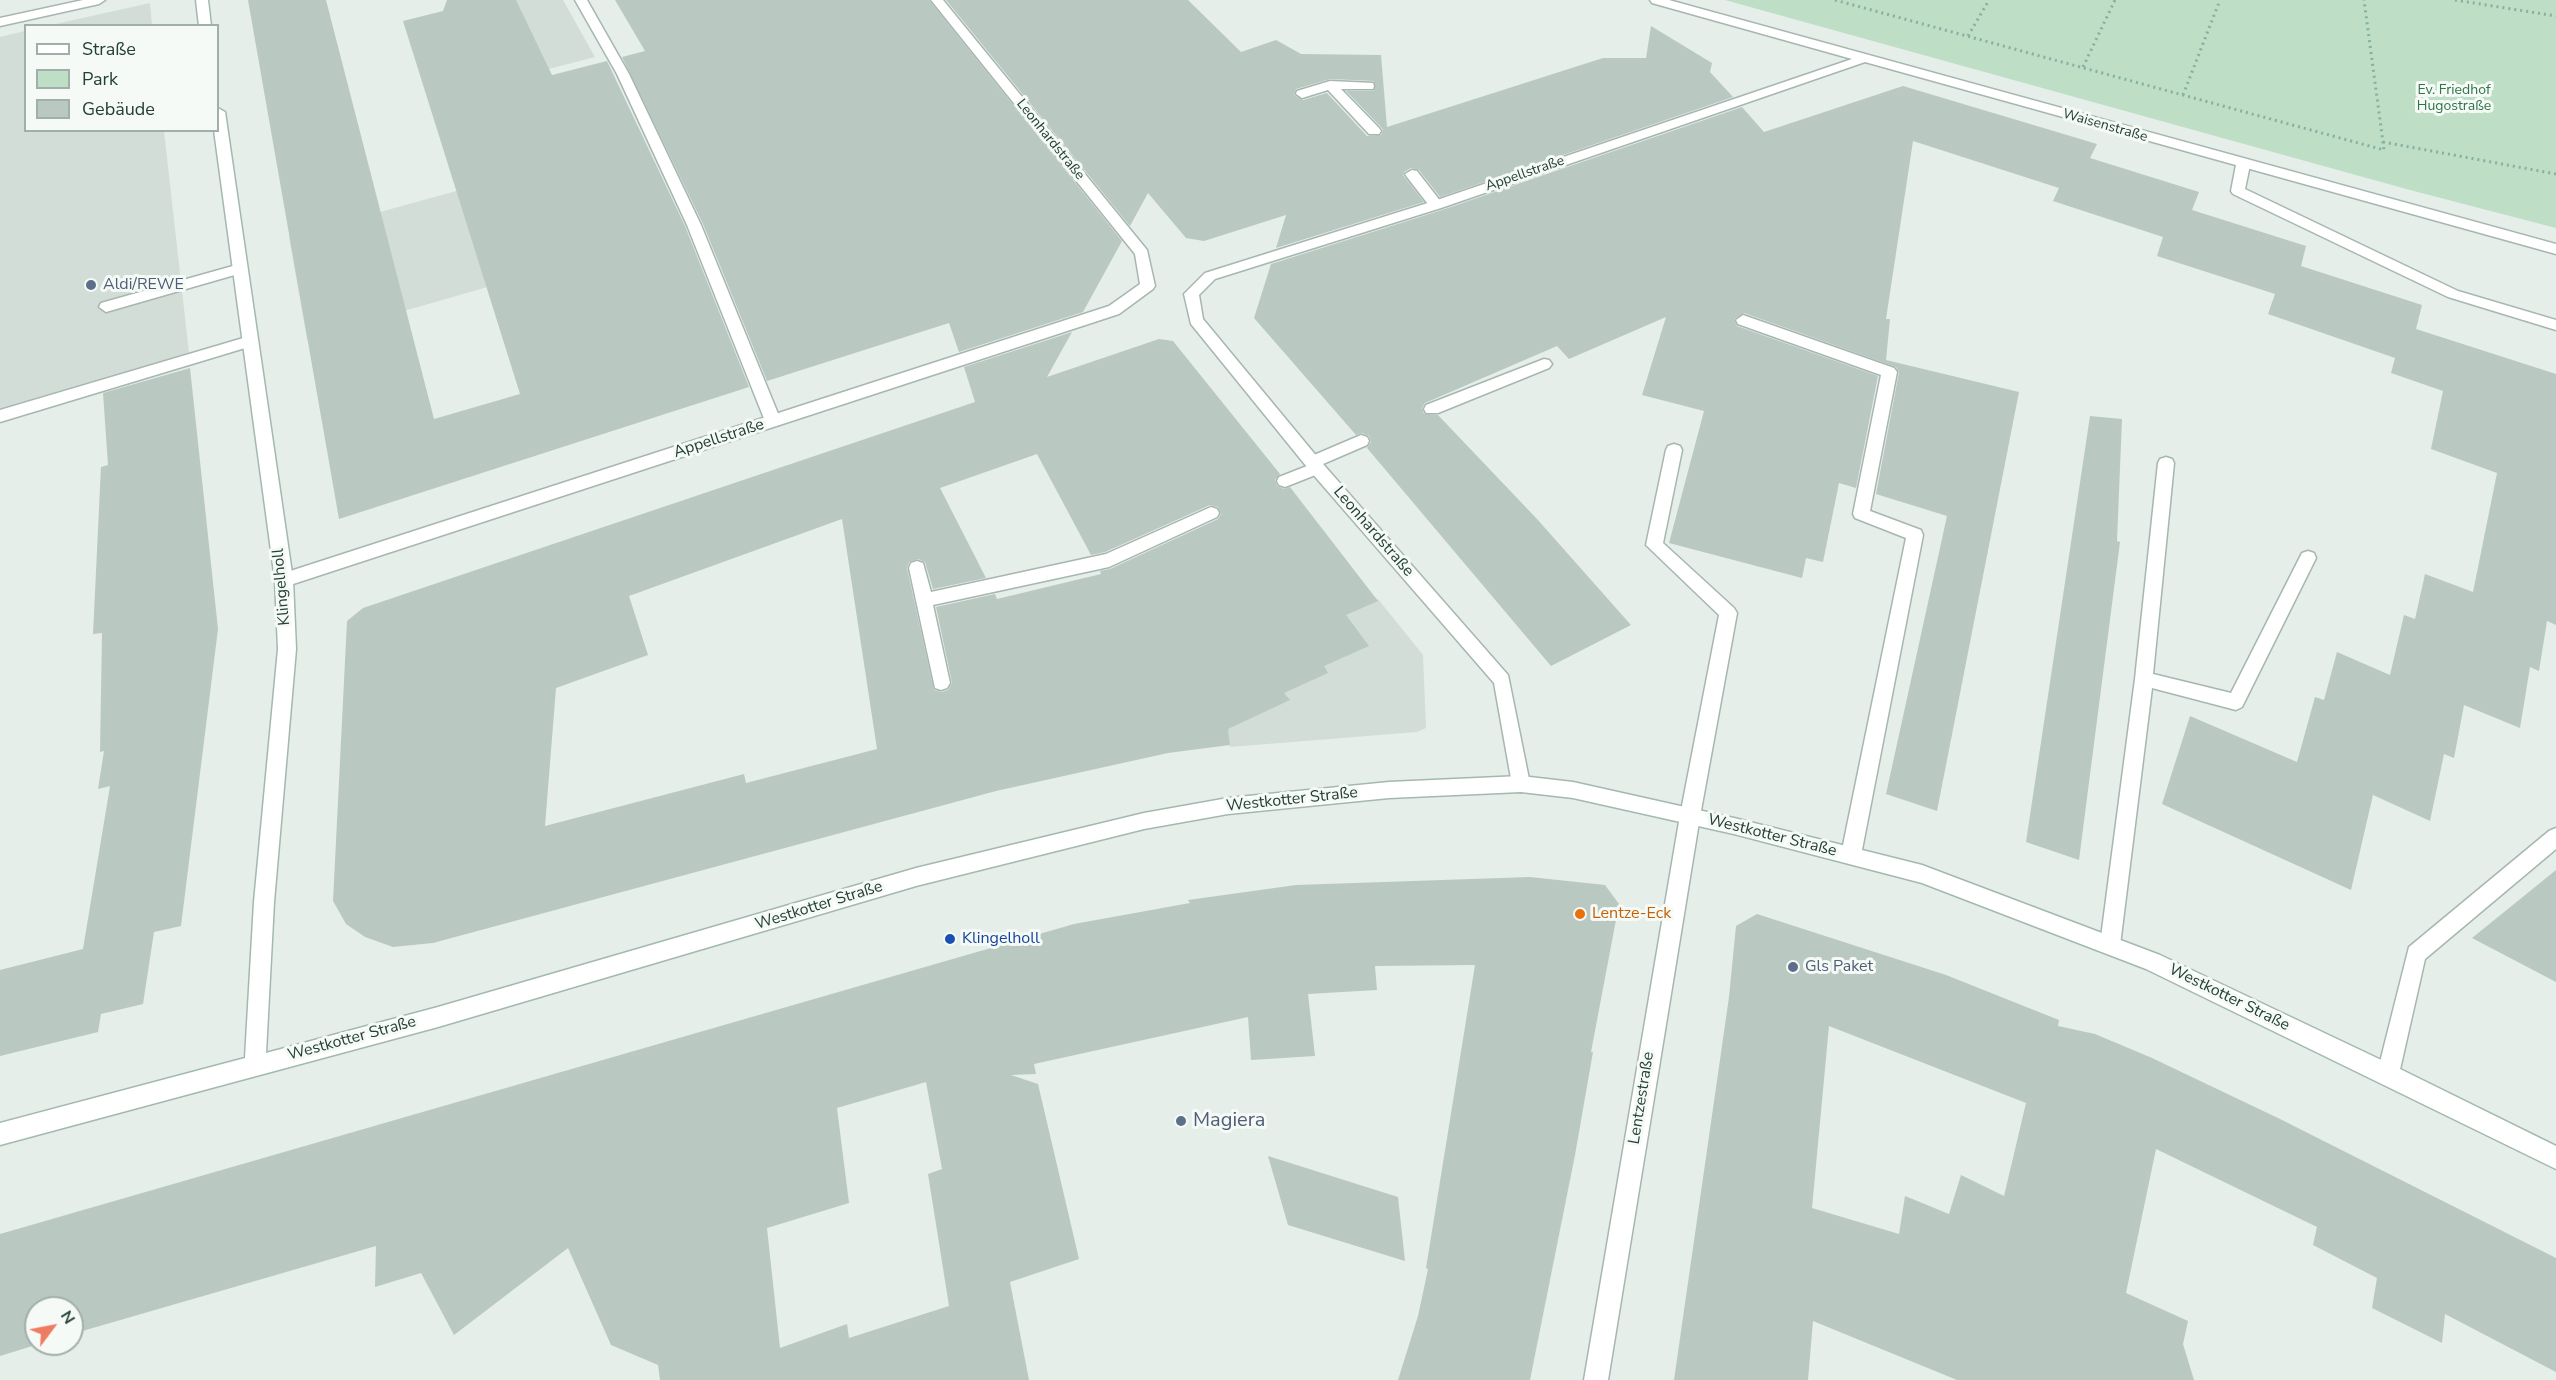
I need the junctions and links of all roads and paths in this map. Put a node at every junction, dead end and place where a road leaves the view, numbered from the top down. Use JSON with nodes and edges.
{"nodes":[{"id":1,"x":99,"y":0,"type":"edge"},
{"id":2,"x":201,"y":0,"type":"edge"},
{"id":3,"x":581,"y":0,"type":"edge"},
{"id":4,"x":937,"y":0,"type":"edge"},
{"id":5,"x":1656,"y":0,"type":"edge"},
{"id":6,"x":1835,"y":0,"type":"edge"},
{"id":7,"x":1989,"y":0,"type":"edge"},
{"id":8,"x":2115,"y":0,"type":"edge"},
{"id":9,"x":2220,"y":0,"type":"edge"},
{"id":10,"x":2364,"y":0,"type":"edge"},
{"id":11,"x":2455,"y":0,"type":"edge"},
{"id":12,"x":2556,"y":16,"type":"edge"},
{"id":13,"x":0,"y":22,"type":"edge"},
{"id":14,"x":205,"y":24,"type":"edge"},
{"id":15,"x":1968,"y":36,"type":"junction"},
{"id":16,"x":1863,"y":59,"type":"junction"},
{"id":17,"x":2083,"y":68,"type":"junction"},
{"id":18,"x":1330,"y":85,"type":"junction"},
{"id":19,"x":1368,"y":86,"type":"dead end"},
{"id":20,"x":1302,"y":94,"type":"dead end"},
{"id":21,"x":2183,"y":95,"type":"junction"},
{"id":22,"x":219,"y":119,"type":"edge"},
{"id":23,"x":1374,"y":131,"type":"dead end"},
{"id":24,"x":2383,"y":142,"type":"junction"},
{"id":25,"x":2243,"y":165,"type":"junction"},
{"id":26,"x":1412,"y":174,"type":"dead end"},
{"id":27,"x":2556,"y":174,"type":"edge"},
{"id":28,"x":1436,"y":205,"type":"junction"},
{"id":29,"x":2556,"y":249,"type":"edge"},
{"id":30,"x":240,"y":269,"type":"junction"},
{"id":31,"x":1148,"y":286,"type":"joint"},
{"id":32,"x":1191,"y":294,"type":"joint"},
{"id":33,"x":106,"y":306,"type":"dead end"},
{"id":34,"x":1743,"y":320,"type":"dead end"},
{"id":35,"x":2556,"y":325,"type":"edge"},
{"id":36,"x":250,"y":341,"type":"junction"},
{"id":37,"x":1544,"y":364,"type":"dead end"},
{"id":38,"x":1432,"y":409,"type":"dead end"},
{"id":39,"x":0,"y":416,"type":"edge"},
{"id":40,"x":773,"y":421,"type":"junction"},
{"id":41,"x":1361,"y":441,"type":"dead end"},
{"id":42,"x":1674,"y":450,"type":"dead end"},
{"id":43,"x":2166,"y":463,"type":"dead end"},
{"id":44,"x":1315,"y":465,"type":"junction"},
{"id":45,"x":1285,"y":481,"type":"dead end"},
{"id":46,"x":1211,"y":513,"type":"dead end"},
{"id":47,"x":2308,"y":558,"type":"dead end"},
{"id":48,"x":917,"y":568,"type":"dead end"},
{"id":49,"x":284,"y":580,"type":"junction"},
{"id":50,"x":924,"y":600,"type":"junction"},
{"id":51,"x":2144,"y":679,"type":"junction"},
{"id":52,"x":941,"y":683,"type":"dead end"},
{"id":53,"x":1521,"y":784,"type":"junction"},
{"id":54,"x":1690,"y":816,"type":"junction"},
{"id":55,"x":2556,"y":837,"type":"edge"},
{"id":56,"x":1851,"y":855,"type":"junction"},
{"id":57,"x":2110,"y":945,"type":"junction"},
{"id":58,"x":255,"y":1064,"type":"junction"},
{"id":59,"x":2388,"y":1074,"type":"junction"},
{"id":60,"x":0,"y":1134,"type":"edge"},
{"id":61,"x":2556,"y":1158,"type":"edge"},
{"id":62,"x":1596,"y":1380,"type":"edge"}],
"edges":[{"from":1,"to":13,"type":"street"},
{"from":2,"to":14,"type":"street"},
{"from":3,"to":40,"type":"street"},
{"from":4,"to":31,"type":"street","name":"Leonhardstraße"},
{"from":5,"to":16,"type":"street","name":"Waisenstraße"},
{"from":6,"to":15,"type":"path"},
{"from":7,"to":15,"type":"path"},
{"from":8,"to":17,"type":"path"},
{"from":9,"to":21,"type":"path"},
{"from":10,"to":24,"type":"path"},
{"from":11,"to":12,"type":"path"},
{"from":15,"to":17,"type":"path"},
{"from":16,"to":25,"type":"street","name":"Waisenstraße"},
{"from":16,"to":28,"type":"street","name":"Appellstraße"},
{"from":17,"to":21,"type":"path"},
{"from":18,"to":19,"type":"street"},
{"from":18,"to":20,"type":"street"},
{"from":18,"to":23,"type":"street"},
{"from":21,"to":24,"type":"path"},
{"from":22,"to":30,"type":"street","name":"Klingelholl"},
{"from":24,"to":27,"type":"path"},
{"from":25,"to":29,"type":"street","name":"Waisenstraße"},
{"from":25,"to":35,"type":"street"},
{"from":26,"to":28,"type":"street"},
{"from":28,"to":32,"type":"street","name":"Appellstraße"},
{"from":30,"to":33,"type":"street"},
{"from":30,"to":36,"type":"street","name":"Klingelholl"},
{"from":31,"to":40,"type":"street","name":"Appellstraße"},
{"from":32,"to":44,"type":"street","name":"Leonhardstraße"},
{"from":34,"to":56,"type":"street"},
{"from":36,"to":39,"type":"street"},
{"from":36,"to":49,"type":"street","name":"Klingelholl"},
{"from":37,"to":38,"type":"street"},
{"from":40,"to":49,"type":"street","name":"Appellstraße"},
{"from":41,"to":44,"type":"street"},
{"from":42,"to":54,"type":"street","name":"Lentzestraße"},
{"from":43,"to":51,"type":"street"},
{"from":44,"to":45,"type":"street"},
{"from":44,"to":53,"type":"street","name":"Leonhardstraße"},
{"from":46,"to":50,"type":"street"},
{"from":47,"to":51,"type":"street"},
{"from":48,"to":50,"type":"street"},
{"from":49,"to":58,"type":"street","name":"Klingelholl"},
{"from":50,"to":52,"type":"street"},
{"from":51,"to":57,"type":"street"},
{"from":53,"to":54,"type":"street","name":"Westkotter Straße"},
{"from":53,"to":58,"type":"street","name":"Westkotter Straße"},
{"from":54,"to":56,"type":"street","name":"Westkotter Straße"},
{"from":54,"to":62,"type":"street","name":"Lentzestraße"},
{"from":55,"to":59,"type":"street"},
{"from":56,"to":57,"type":"street","name":"Westkotter Straße"},
{"from":57,"to":59,"type":"street","name":"Westkotter Straße"},
{"from":58,"to":60,"type":"street","name":"Westkotter Straße"},
{"from":59,"to":61,"type":"street","name":"Westkotter Straße"}]}
